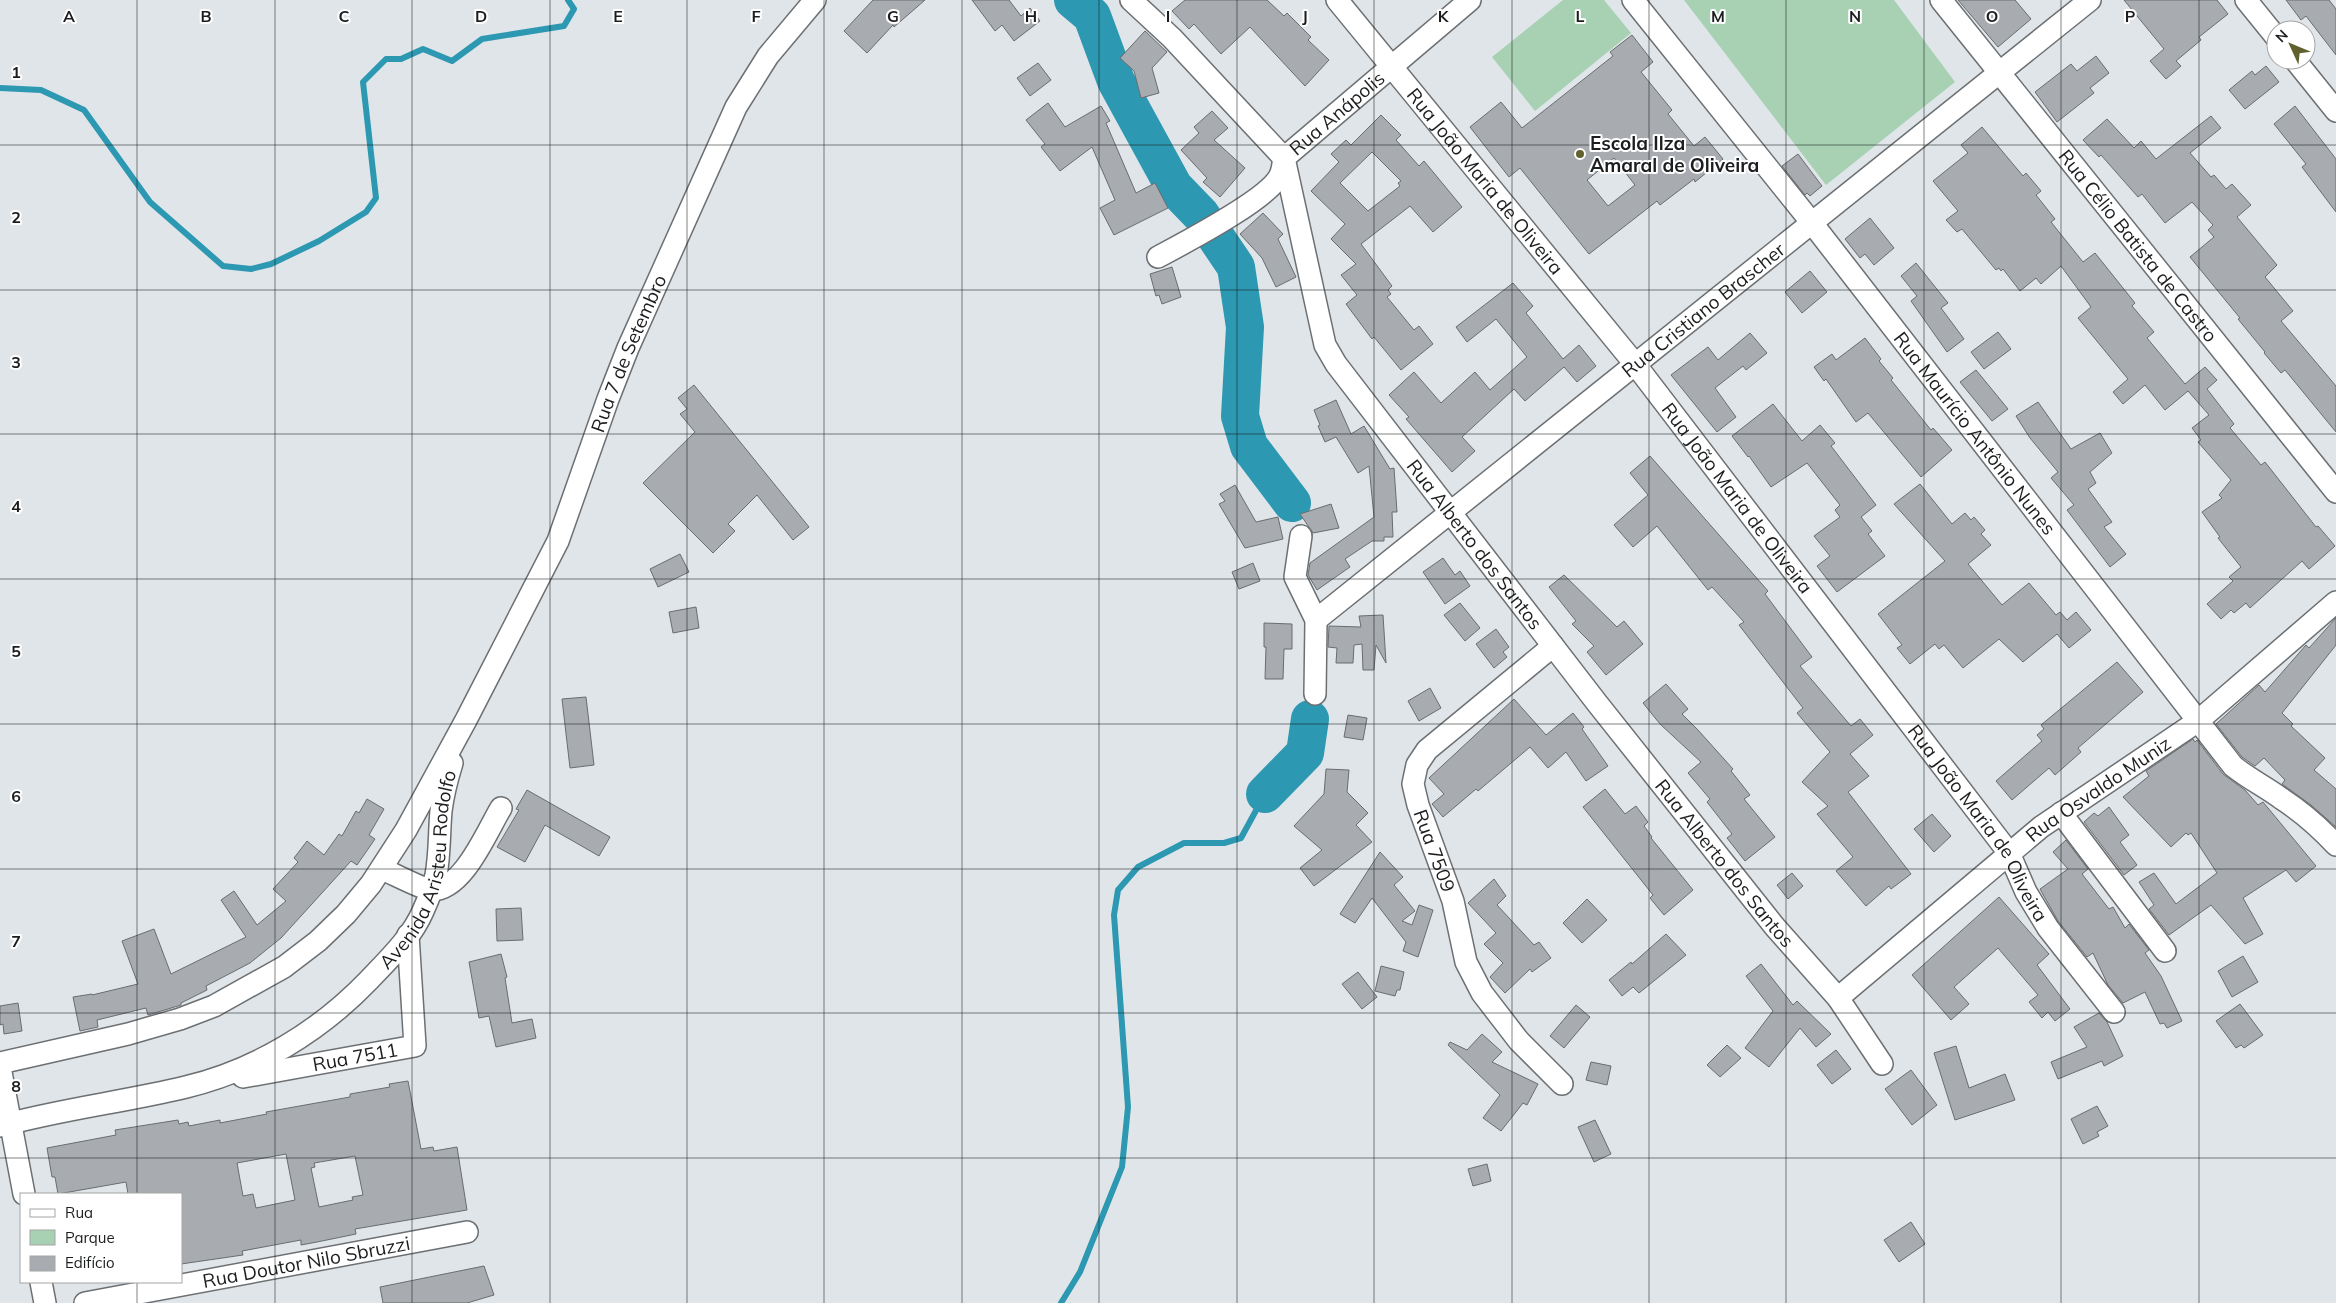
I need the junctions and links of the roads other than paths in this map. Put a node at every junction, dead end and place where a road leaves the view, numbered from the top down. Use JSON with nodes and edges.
{"nodes":[{"id":1,"x":815,"y":0,"type":"edge"},
{"id":2,"x":1131,"y":0,"type":"edge"},
{"id":3,"x":1337,"y":0,"type":"edge"},
{"id":4,"x":1470,"y":0,"type":"edge"},
{"id":5,"x":1633,"y":0,"type":"edge"},
{"id":6,"x":1941,"y":0,"type":"edge"},
{"id":7,"x":2090,"y":0,"type":"edge"},
{"id":8,"x":2246,"y":0,"type":"edge"},
{"id":9,"x":2266,"y":25,"type":"edge"},
{"id":10,"x":1391,"y":66,"type":"junction"},
{"id":11,"x":2302,"y":70,"type":"edge"},
{"id":12,"x":1998,"y":73,"type":"junction"},
{"id":13,"x":2336,"y":112,"type":"edge"},
{"id":14,"x":1284,"y":158,"type":"junction"},
{"id":15,"x":1812,"y":223,"type":"junction"},
{"id":16,"x":1158,"y":257,"type":"dead end"},
{"id":17,"x":1635,"y":364,"type":"junction"},
{"id":18,"x":2336,"y":492,"type":"edge"},
{"id":19,"x":1451,"y":511,"type":"junction"},
{"id":20,"x":1301,"y":536,"type":"dead end"},
{"id":21,"x":2336,"y":602,"type":"edge"},
{"id":22,"x":1316,"y":620,"type":"junction"},
{"id":23,"x":1554,"y":646,"type":"junction"},
{"id":24,"x":1315,"y":694,"type":"dead end"},
{"id":25,"x":466,"y":720,"type":"junction"},
{"id":26,"x":2198,"y":721,"type":"junction"},
{"id":27,"x":501,"y":808,"type":"dead end"},
{"id":28,"x":2061,"y":813,"type":"junction"},
{"id":29,"x":2336,"y":845,"type":"edge"},
{"id":30,"x":2009,"y":853,"type":"junction"},
{"id":31,"x":382,"y":869,"type":"junction"},
{"id":32,"x":431,"y":890,"type":"junction"},
{"id":33,"x":408,"y":936,"type":"junction"},
{"id":34,"x":2165,"y":951,"type":"dead end"},
{"id":35,"x":1838,"y":998,"type":"junction"},
{"id":36,"x":2114,"y":1012,"type":"dead end"},
{"id":37,"x":0,"y":1063,"type":"edge"},
{"id":38,"x":1882,"y":1064,"type":"dead end"},
{"id":39,"x":0,"y":1067,"type":"edge"},
{"id":40,"x":1562,"y":1084,"type":"dead end"},
{"id":41,"x":186,"y":1087,"type":"junction"},
{"id":42,"x":5,"y":1125,"type":"edge"},
{"id":43,"x":24,"y":1193,"type":"edge"},
{"id":44,"x":467,"y":1232,"type":"dead end"},
{"id":45,"x":41,"y":1283,"type":"edge"},
{"id":46,"x":45,"y":1303,"type":"edge"},
{"id":47,"x":85,"y":1303,"type":"edge"}],
"edges":[{"from":1,"to":25,"type":"street","name":"Rua 7 de Setembro"},
{"from":2,"to":14,"type":"street"},
{"from":3,"to":10,"type":"street","name":"Rua João Maria de Oliveira"},
{"from":4,"to":10,"type":"street","name":"Rua Anápolis"},
{"from":5,"to":15,"type":"street","name":"Rua Maurício Antônio Nunes"},
{"from":6,"to":12,"type":"street","name":"Rua Célio Batista de Castro"},
{"from":7,"to":12,"type":"street","name":"Rua Cristiano Brascher"},
{"from":8,"to":9,"type":"street"},
{"from":10,"to":14,"type":"street","name":"Rua Anápolis"},
{"from":10,"to":17,"type":"street","name":"Rua João Maria de Oliveira"},
{"from":11,"to":13,"type":"street"},
{"from":12,"to":15,"type":"street","name":"Rua Cristiano Brascher"},
{"from":12,"to":18,"type":"street","name":"Rua Célio Batista de Castro"},
{"from":14,"to":16,"type":"street","name":"Rua Anápolis"},
{"from":14,"to":19,"type":"street","name":"Rua Alberto dos Santos"},
{"from":15,"to":17,"type":"street","name":"Rua Cristiano Brascher"},
{"from":15,"to":26,"type":"street","name":"Rua Maurício Antônio Nunes"},
{"from":17,"to":19,"type":"street","name":"Rua Cristiano Brascher"},
{"from":17,"to":30,"type":"street","name":"Rua João Maria de Oliveira"},
{"from":19,"to":22,"type":"street","name":"Rua Cristiano Brascher"},
{"from":19,"to":23,"type":"street","name":"Rua Alberto dos Santos"},
{"from":20,"to":22,"type":"street"},
{"from":21,"to":26,"type":"street","name":"Rua Osvaldo Muniz"},
{"from":22,"to":24,"type":"street"},
{"from":23,"to":35,"type":"street","name":"Rua Alberto dos Santos"},
{"from":23,"to":40,"type":"street","name":"Rua 7509"},
{"from":25,"to":31,"type":"street","name":"Avenida Aristeu Rodolfo"},
{"from":25,"to":32,"type":"street","name":"Avenida Aristeu Rodolfo"},
{"from":26,"to":28,"type":"street","name":"Rua Osvaldo Muniz"},
{"from":26,"to":29,"type":"street","name":"Rua Maurício Antônio Nunes"},
{"from":27,"to":32,"type":"street"},
{"from":28,"to":30,"type":"street","name":"Rua Osvaldo Muniz"},
{"from":28,"to":34,"type":"street"},
{"from":30,"to":35,"type":"street","name":"Rua Osvaldo Muniz"},
{"from":30,"to":36,"type":"street","name":"Rua João Maria de Oliveira"},
{"from":31,"to":32,"type":"street"},
{"from":31,"to":37,"type":"street","name":"Avenida Aristeu Rodolfo"},
{"from":32,"to":33,"type":"street","name":"Avenida Aristeu Rodolfo"},
{"from":33,"to":41,"type":"street","name":"Avenida Aristeu Rodolfo"},
{"from":33,"to":41,"type":"street","name":"Rua 7511"},
{"from":35,"to":38,"type":"street","name":"Rua Alberto dos Santos"},
{"from":39,"to":42,"type":"street"},
{"from":41,"to":42,"type":"street","name":"Avenida Aristeu Rodolfo"},
{"from":42,"to":43,"type":"street"},
{"from":44,"to":47,"type":"street","name":"Rua Doutor Nilo Sbruzzi"},
{"from":45,"to":46,"type":"street"}]}
